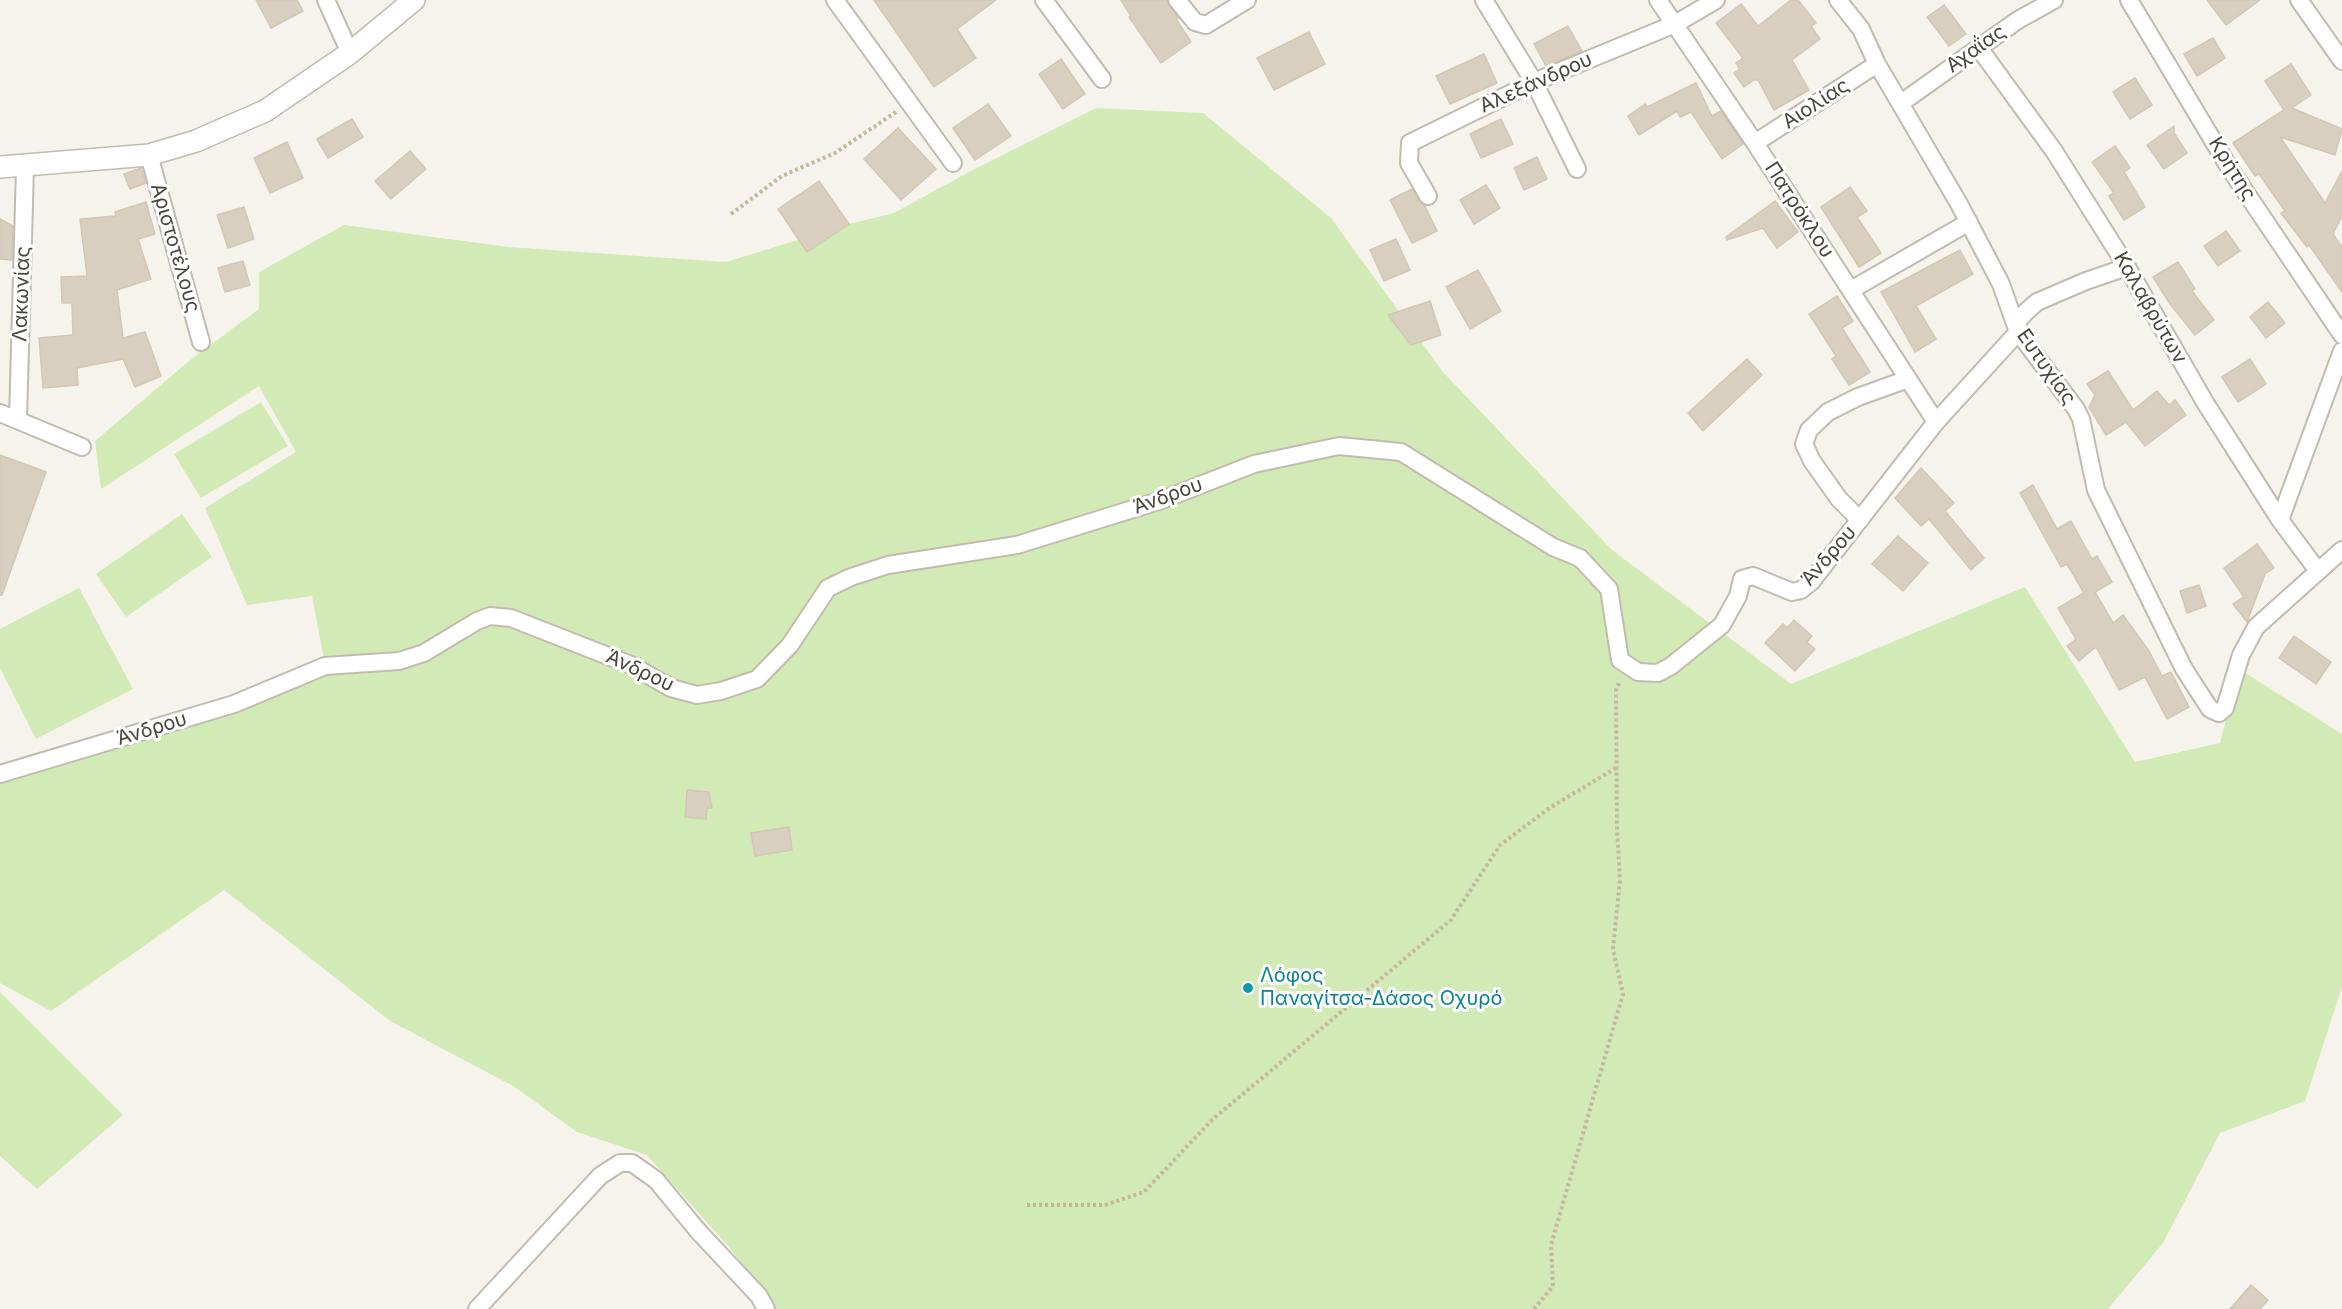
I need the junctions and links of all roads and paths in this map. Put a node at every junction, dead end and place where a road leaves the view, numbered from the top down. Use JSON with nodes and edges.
{"nodes":[{"id":1,"x":326,"y":0,"type":"edge"},
{"id":2,"x":414,"y":0,"type":"edge"},
{"id":3,"x":835,"y":0,"type":"edge"},
{"id":4,"x":1044,"y":0,"type":"edge"},
{"id":5,"x":1177,"y":0,"type":"edge"},
{"id":6,"x":1247,"y":0,"type":"edge"},
{"id":7,"x":1484,"y":0,"type":"edge"},
{"id":8,"x":1658,"y":0,"type":"edge"},
{"id":9,"x":1716,"y":0,"type":"edge"},
{"id":10,"x":1838,"y":0,"type":"edge"},
{"id":11,"x":2054,"y":0,"type":"edge"},
{"id":12,"x":2129,"y":0,"type":"edge"},
{"id":13,"x":2299,"y":0,"type":"edge"},
{"id":14,"x":1675,"y":24,"type":"junction"},
{"id":15,"x":1979,"y":48,"type":"junction"},
{"id":16,"x":350,"y":53,"type":"junction"},
{"id":17,"x":2342,"y":61,"type":"edge"},
{"id":18,"x":1877,"y":64,"type":"junction"},
{"id":19,"x":1102,"y":79,"type":"dead end"},
{"id":20,"x":1533,"y":82,"type":"junction"},
{"id":21,"x":909,"y":103,"type":"junction"},
{"id":22,"x":1901,"y":103,"type":"junction"},
{"id":23,"x":1755,"y":143,"type":"junction"},
{"id":24,"x":148,"y":155,"type":"junction"},
{"id":25,"x":953,"y":163,"type":"dead end"},
{"id":26,"x":0,"y":167,"type":"edge"},
{"id":27,"x":25,"y":167,"type":"junction"},
{"id":28,"x":1577,"y":169,"type":"dead end"},
{"id":29,"x":1428,"y":196,"type":"dead end"},
{"id":30,"x":731,"y":214,"type":"dead end"},
{"id":31,"x":1969,"y":222,"type":"junction"},
{"id":32,"x":2127,"y":267,"type":"junction"},
{"id":33,"x":1851,"y":290,"type":"junction"},
{"id":34,"x":2018,"y":332,"type":"junction"},
{"id":35,"x":2342,"y":334,"type":"edge"},
{"id":36,"x":201,"y":342,"type":"dead end"},
{"id":37,"x":2342,"y":351,"type":"edge"},
{"id":38,"x":1908,"y":379,"type":"junction"},
{"id":39,"x":0,"y":414,"type":"edge"},
{"id":40,"x":18,"y":420,"type":"junction"},
{"id":41,"x":1936,"y":422,"type":"junction"},
{"id":42,"x":82,"y":447,"type":"dead end"},
{"id":43,"x":1860,"y":520,"type":"junction"},
{"id":44,"x":2280,"y":520,"type":"junction"},
{"id":45,"x":2342,"y":550,"type":"edge"},
{"id":46,"x":2318,"y":571,"type":"junction"},
{"id":47,"x":1620,"y":660,"type":"junction"},
{"id":48,"x":1616,"y":768,"type":"junction"},
{"id":49,"x":0,"y":774,"type":"edge"},
{"id":50,"x":1027,"y":1204,"type":"dead end"},
{"id":51,"x":477,"y":1309,"type":"edge"},
{"id":52,"x":766,"y":1309,"type":"edge"},
{"id":53,"x":1534,"y":1309,"type":"edge"}],
"edges":[{"from":1,"to":16,"type":"street"},
{"from":2,"to":16,"type":"street"},
{"from":3,"to":21,"type":"street"},
{"from":4,"to":19,"type":"street"},
{"from":5,"to":6,"type":"street"},
{"from":7,"to":20,"type":"street"},
{"from":8,"to":14,"type":"street","name":"Πατρόκλου"},
{"from":9,"to":14,"type":"street","name":"Αλεξάνδρου"},
{"from":10,"to":18,"type":"street","name":"Ευτυχίας"},
{"from":11,"to":15,"type":"street","name":"Αχαΐας"},
{"from":12,"to":35,"type":"street","name":"Κρήτης"},
{"from":13,"to":17,"type":"street"},
{"from":14,"to":20,"type":"street","name":"Αλεξάνδρου"},
{"from":14,"to":23,"type":"street","name":"Πατρόκλου"},
{"from":15,"to":22,"type":"street","name":"Αχαΐας"},
{"from":15,"to":32,"type":"street","name":"Καλαβρύτων"},
{"from":16,"to":24,"type":"street"},
{"from":18,"to":22,"type":"street","name":"Ευτυχίας"},
{"from":18,"to":23,"type":"street","name":"Αιολίας"},
{"from":20,"to":28,"type":"street"},
{"from":20,"to":29,"type":"street","name":"Αλεξάνδρου"},
{"from":21,"to":25,"type":"street"},
{"from":21,"to":30,"type":"path"},
{"from":22,"to":31,"type":"street","name":"Ευτυχίας"},
{"from":23,"to":33,"type":"street","name":"Πατρόκλου"},
{"from":24,"to":27,"type":"street"},
{"from":24,"to":36,"type":"street","name":"Αριστοτέλους"},
{"from":26,"to":27,"type":"street"},
{"from":27,"to":40,"type":"street","name":"Λακωνίας"},
{"from":31,"to":33,"type":"street"},
{"from":31,"to":34,"type":"street","name":"Ευτυχίας"},
{"from":32,"to":34,"type":"street","name":"Άνδρου"},
{"from":32,"to":44,"type":"street","name":"Καλαβρύτων"},
{"from":33,"to":38,"type":"street","name":"Πατρόκλου"},
{"from":34,"to":41,"type":"street","name":"Άνδρου"},
{"from":34,"to":46,"type":"street","name":"Ευτυχίας"},
{"from":37,"to":44,"type":"street"},
{"from":38,"to":41,"type":"street","name":"Πατρόκλου"},
{"from":38,"to":43,"type":"street"},
{"from":39,"to":40,"type":"street"},
{"from":40,"to":42,"type":"street"},
{"from":41,"to":43,"type":"street","name":"Άνδρου"},
{"from":43,"to":47,"type":"street","name":"Άνδρου"},
{"from":44,"to":46,"type":"street","name":"Καλαβρύτων"},
{"from":45,"to":46,"type":"street"},
{"from":47,"to":48,"type":"path"},
{"from":47,"to":49,"type":"street","name":"Άνδρου"},
{"from":48,"to":50,"type":"path"},
{"from":48,"to":53,"type":"path"},
{"from":51,"to":52,"type":"street"}]}
